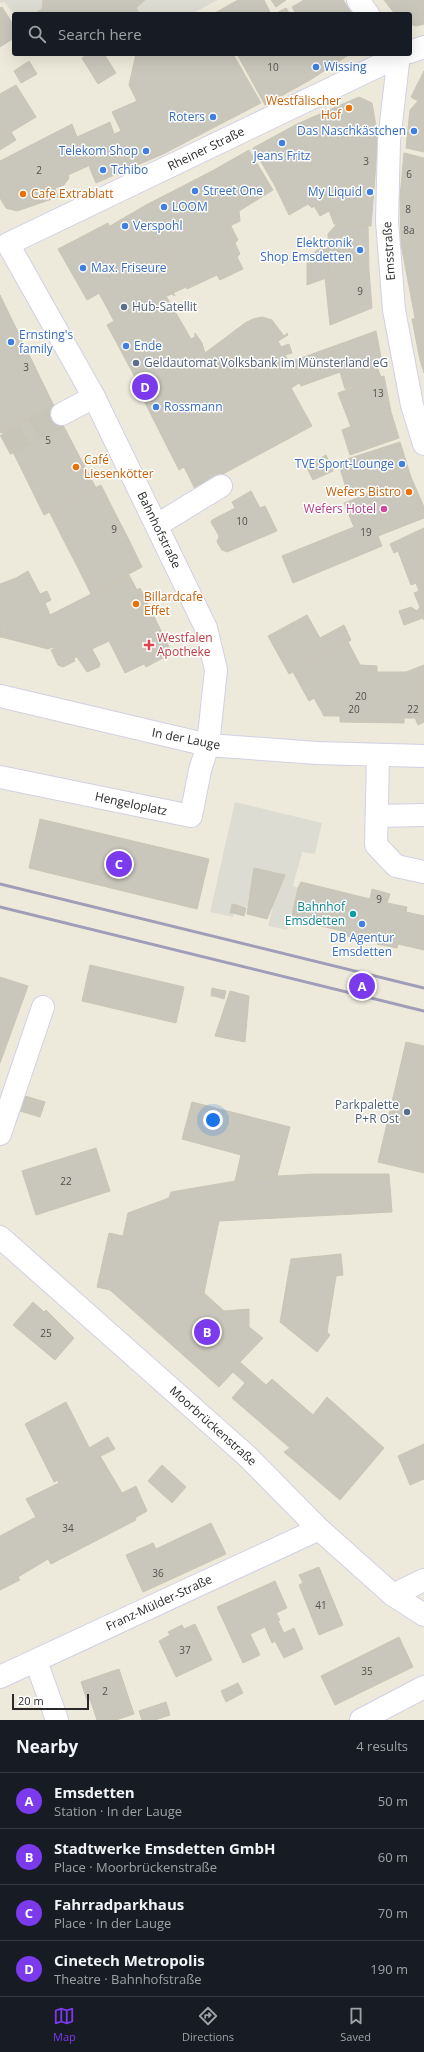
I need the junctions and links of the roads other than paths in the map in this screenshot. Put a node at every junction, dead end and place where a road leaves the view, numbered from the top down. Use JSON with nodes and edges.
{"nodes":[{"id":1,"x":358,"y":0,"type":"edge"},
{"id":2,"x":367,"y":12,"type":"edge"},
{"id":3,"x":424,"y":47,"type":"edge"},
{"id":4,"x":412,"y":51,"type":"edge"},
{"id":5,"x":399,"y":56,"type":"edge"},
{"id":6,"x":403,"y":56,"type":"edge"},
{"id":7,"x":4,"y":243,"type":"edge"},
{"id":8,"x":94,"y":397,"type":"junction"},
{"id":9,"x":62,"y":414,"type":"tunnel mouth"},
{"id":10,"x":424,"y":444,"type":"edge"},
{"id":11,"x":221,"y":486,"type":"dead end"},
{"id":12,"x":157,"y":525,"type":"junction"},
{"id":13,"x":0,"y":696,"type":"edge"},
{"id":14,"x":208,"y":745,"type":"junction"},
{"id":15,"x":378,"y":756,"type":"junction"},
{"id":16,"x":424,"y":756,"type":"edge"},
{"id":17,"x":0,"y":776,"type":"edge"},
{"id":18,"x":424,"y":815,"type":"edge"},
{"id":19,"x":377,"y":816,"type":"junction"},
{"id":20,"x":424,"y":872,"type":"edge"},
{"id":21,"x":43,"y":1007,"type":"dead end"},
{"id":22,"x":2,"y":1124,"type":"edge"},
{"id":23,"x":1,"y":1240,"type":"edge"},
{"id":24,"x":318,"y":1529,"type":"junction"},
{"id":25,"x":424,"y":1580,"type":"edge"},
{"id":26,"x":393,"y":1595,"type":"junction"},
{"id":27,"x":424,"y":1616,"type":"edge"},
{"id":28,"x":36,"y":1661,"type":"junction"},
{"id":29,"x":0,"y":1677,"type":"edge"},
{"id":30,"x":424,"y":1687,"type":"edge"},
{"id":31,"x":372,"y":1717,"type":"edge"},
{"id":32,"x":57,"y":1720,"type":"edge"}],
"edges":[{"from":1,"to":2,"type":"street"},
{"from":3,"to":4,"type":"street","name":"Rheiner Straße"},
{"from":5,"to":7,"type":"street","name":"Rheiner Straße"},
{"from":6,"to":10,"type":"street","name":"Emsstraße"},
{"from":7,"to":8,"type":"street","name":"Bahnhofstraße"},
{"from":8,"to":9,"type":"street"},
{"from":8,"to":12,"type":"street","name":"Bahnhofstraße"},
{"from":11,"to":12,"type":"street"},
{"from":12,"to":14,"type":"street","name":"Bahnhofstraße"},
{"from":13,"to":14,"type":"street","name":"In der Lauge"},
{"from":14,"to":15,"type":"street","name":"In der Lauge"},
{"from":14,"to":17,"type":"street","name":"Hengeloplatz"},
{"from":15,"to":16,"type":"street","name":"In der Lauge"},
{"from":15,"to":19,"type":"street"},
{"from":18,"to":19,"type":"street"},
{"from":19,"to":20,"type":"street"},
{"from":21,"to":22,"type":"street"},
{"from":23,"to":24,"type":"street","name":"Moorbrückenstraße"},
{"from":24,"to":26,"type":"street","name":"Moorbrückenstraße"},
{"from":24,"to":28,"type":"street","name":"Franz-Mülder-Straße"},
{"from":25,"to":26,"type":"street"},
{"from":26,"to":27,"type":"street","name":"Moorbrückenstraße"},
{"from":28,"to":29,"type":"street","name":"Franz-Mülder-Straße"},
{"from":28,"to":32,"type":"street"},
{"from":30,"to":31,"type":"street"}]}
